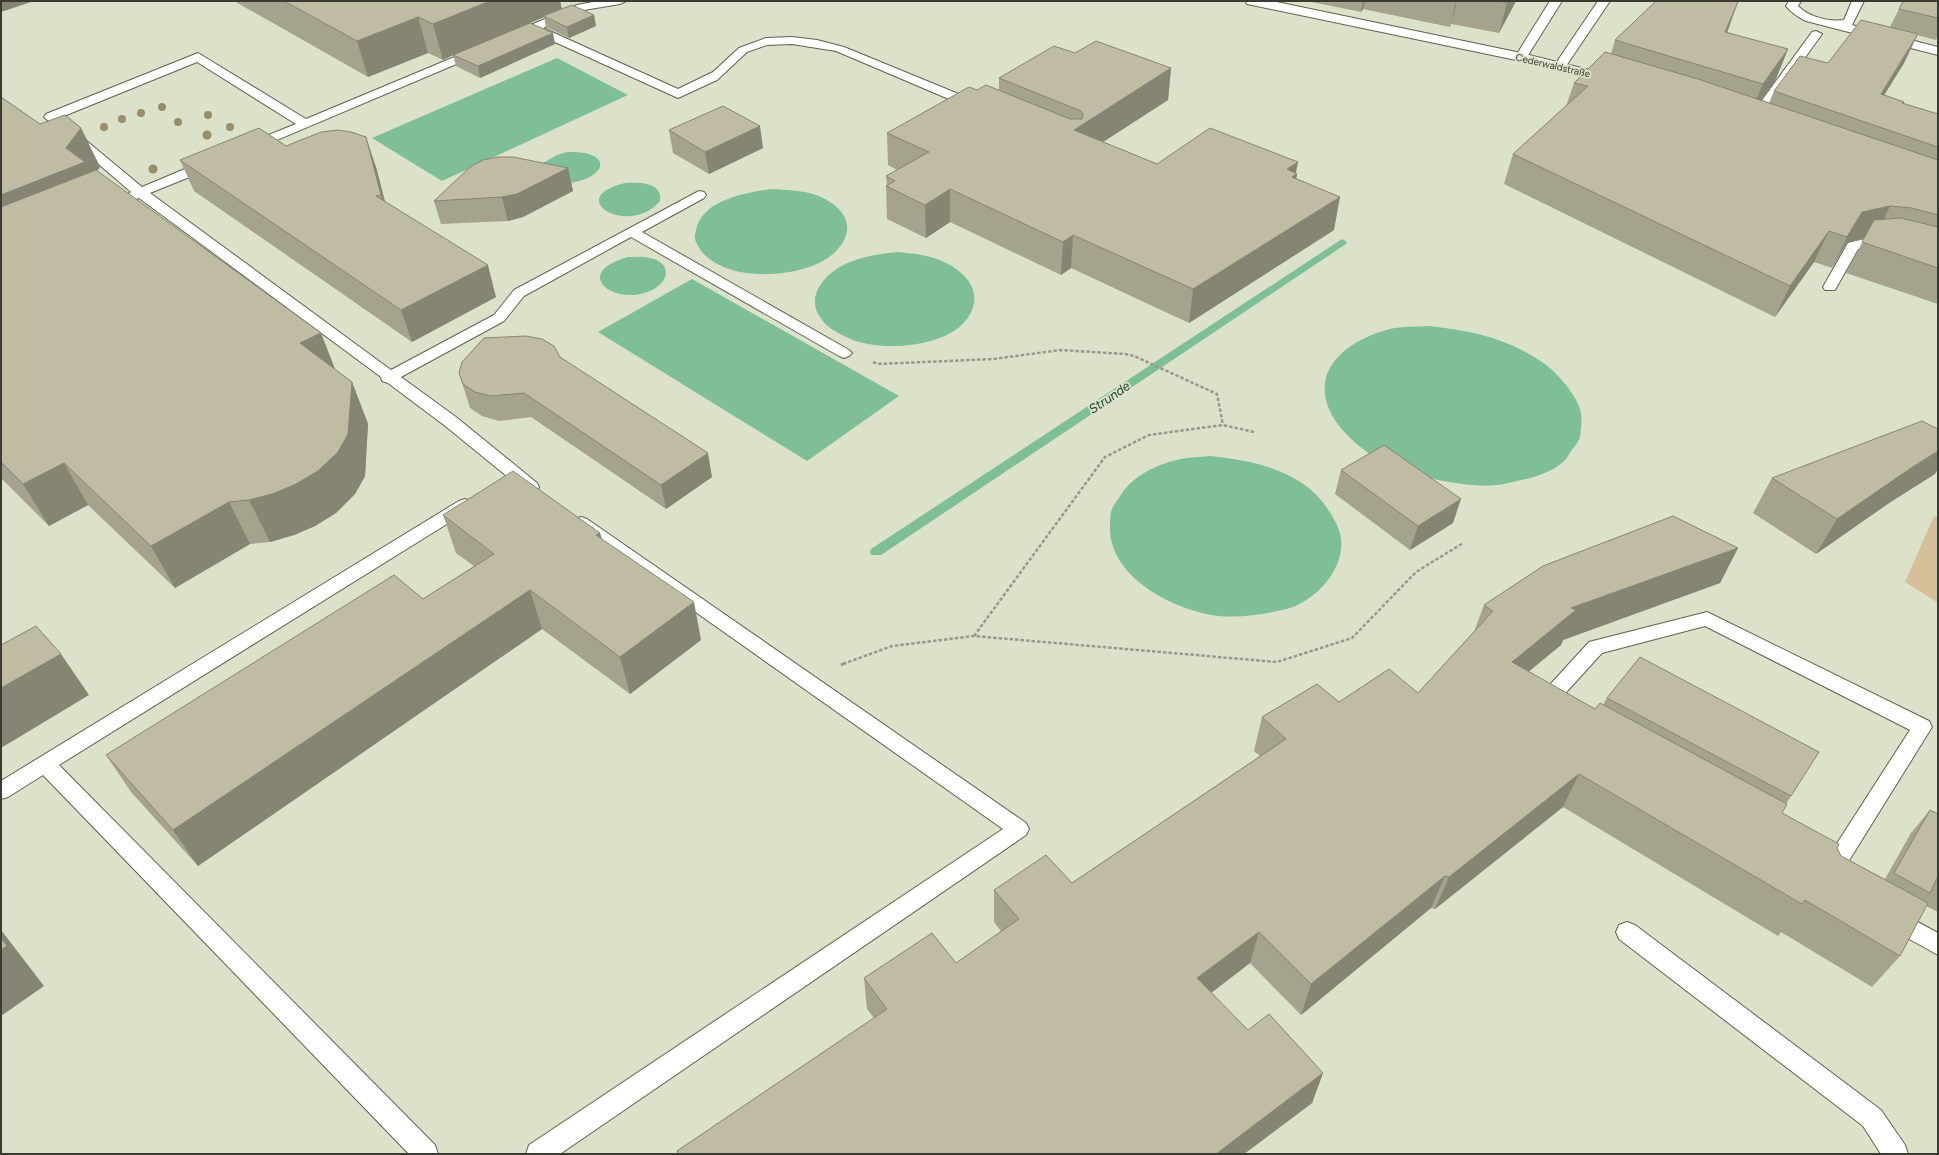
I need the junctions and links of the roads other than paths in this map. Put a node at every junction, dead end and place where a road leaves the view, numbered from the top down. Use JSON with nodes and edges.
{"nodes":[{"id":1,"x":620,"y":1,"type":"edge"},
{"id":2,"x":1252,"y":1,"type":"edge"},
{"id":3,"x":1556,"y":1,"type":"edge"},
{"id":4,"x":1604,"y":1,"type":"edge"},
{"id":5,"x":1795,"y":1,"type":"edge"},
{"id":6,"x":1858,"y":1,"type":"edge"},
{"id":7,"x":1839,"y":25,"type":"junction"},
{"id":8,"x":534,"y":28,"type":"junction"},
{"id":9,"x":1816,"y":34,"type":"dead end"},
{"id":10,"x":500,"y":42,"type":"edge"},
{"id":11,"x":486,"y":48,"type":"edge"},
{"id":12,"x":1938,"y":50,"type":"edge"},
{"id":13,"x":1521,"y":57,"type":"junction"},
{"id":14,"x":1560,"y":66,"type":"junction"},
{"id":15,"x":1628,"y":84,"type":"edge"},
{"id":16,"x":986,"y":110,"type":"edge"},
{"id":17,"x":1737,"y":118,"type":"edge"},
{"id":18,"x":1752,"y":123,"type":"junction"},
{"id":19,"x":306,"y":124,"type":"junction"},
{"id":20,"x":1767,"y":129,"type":"edge"},
{"id":21,"x":241,"y":151,"type":"edge"},
{"id":22,"x":220,"y":160,"type":"edge"},
{"id":23,"x":141,"y":192,"type":"junction"},
{"id":24,"x":700,"y":195,"type":"dead end"},
{"id":25,"x":122,"y":200,"type":"edge"},
{"id":26,"x":632,"y":232,"type":"junction"},
{"id":27,"x":1896,"y":244,"type":"edge"},
{"id":28,"x":1830,"y":287,"type":"dead end"},
{"id":29,"x":844,"y":353,"type":"road end"},
{"id":30,"x":388,"y":378,"type":"junction"},
{"id":31,"x":482,"y":494,"type":"edge"},
{"id":32,"x":545,"y":498,"type":"edge"},
{"id":33,"x":565,"y":512,"type":"edge"},
{"id":34,"x":1563,"y":716,"type":"edge"},
{"id":35,"x":45,"y":764,"type":"junction"},
{"id":36,"x":1,"y":791,"type":"edge"},
{"id":37,"x":1845,"y":891,"type":"edge"},
{"id":38,"x":1871,"y":906,"type":"edge"},
{"id":39,"x":1627,"y":932,"type":"dead end"},
{"id":40,"x":1938,"y":944,"type":"edge"},
{"id":41,"x":426,"y":1154,"type":"edge"},
{"id":42,"x":538,"y":1154,"type":"edge"},
{"id":43,"x":1896,"y":1154,"type":"edge"}],
"edges":[{"from":1,"to":8,"type":"lane"},
{"from":2,"to":13,"type":"street","name":"Cederwaldstraße"},
{"from":3,"to":13,"type":"lane"},
{"from":4,"to":14,"type":"lane"},
{"from":5,"to":7,"type":"lane"},
{"from":6,"to":7,"type":"lane"},
{"from":7,"to":12,"type":"lane"},
{"from":8,"to":10,"type":"lane"},
{"from":8,"to":16,"type":"lane"},
{"from":9,"to":18,"type":"lane"},
{"from":11,"to":19,"type":"lane"},
{"from":13,"to":14,"type":"street","name":"Cederwaldstraße"},
{"from":14,"to":15,"type":"street","name":"Cederwaldstraße"},
{"from":17,"to":18,"type":"street"},
{"from":18,"to":20,"type":"street"},
{"from":19,"to":21,"type":"lane"},
{"from":19,"to":23,"type":"lane"},
{"from":22,"to":23,"type":"lane"},
{"from":23,"to":25,"type":"lane"},
{"from":23,"to":30,"type":"lane"},
{"from":24,"to":26,"type":"lane"},
{"from":26,"to":29,"type":"lane"},
{"from":26,"to":30,"type":"lane"},
{"from":27,"to":28,"type":"lane"},
{"from":30,"to":32,"type":"lane"},
{"from":31,"to":35,"type":"lane"},
{"from":33,"to":42,"type":"lane"},
{"from":34,"to":37,"type":"lane"},
{"from":35,"to":36,"type":"lane"},
{"from":35,"to":41,"type":"lane"},
{"from":38,"to":40,"type":"lane"},
{"from":39,"to":43,"type":"lane"}]}
